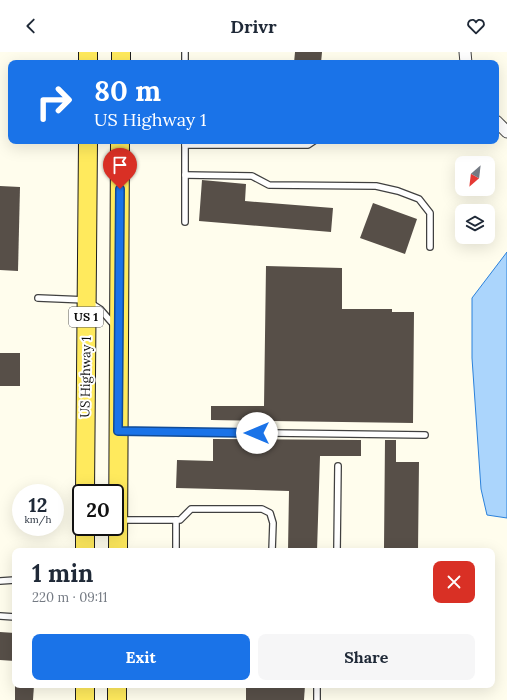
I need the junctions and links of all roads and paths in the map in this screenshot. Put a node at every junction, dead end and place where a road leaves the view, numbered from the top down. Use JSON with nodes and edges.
{"nodes":[{"id":1,"x":499,"y":124,"type":"edge"},
{"id":2,"x":507,"y":132,"type":"edge"},
{"id":3,"x":88,"y":144,"type":"edge"},
{"id":4,"x":120,"y":144,"type":"edge"},
{"id":5,"x":185,"y":144,"type":"edge"},
{"id":6,"x":246,"y":144,"type":"edge"},
{"id":7,"x":310,"y":144,"type":"edge"},
{"id":8,"x":185,"y":175,"type":"junction"},
{"id":9,"x":185,"y":222,"type":"dead end"},
{"id":10,"x":430,"y":247,"type":"dead end"},
{"id":11,"x":38,"y":298,"type":"dead end"},
{"id":12,"x":86,"y":300,"type":"junction"},
{"id":13,"x":119,"y":331,"type":"junction"},
{"id":14,"x":118,"y":431,"type":"junction"},
{"id":15,"x":425,"y":434,"type":"dead end"},
{"id":16,"x":338,"y":466,"type":"dead end"},
{"id":17,"x":85,"y":484,"type":"edge"},
{"id":18,"x":118,"y":484,"type":"edge"},
{"id":19,"x":124,"y":520,"type":"edge"},
{"id":20,"x":176,"y":520,"type":"junction"},
{"id":21,"x":85,"y":536,"type":"edge"},
{"id":22,"x":118,"y":536,"type":"edge"},
{"id":23,"x":85,"y":548,"type":"edge"},
{"id":24,"x":118,"y":548,"type":"edge"},
{"id":25,"x":176,"y":548,"type":"edge"},
{"id":26,"x":272,"y":548,"type":"edge"},
{"id":27,"x":337,"y":548,"type":"edge"},
{"id":28,"x":12,"y":580,"type":"edge"},
{"id":29,"x":0,"y":581,"type":"edge"},
{"id":30,"x":0,"y":616,"type":"edge"},
{"id":31,"x":12,"y":617,"type":"edge"},
{"id":32,"x":85,"y":688,"type":"edge"},
{"id":33,"x":117,"y":688,"type":"edge"},
{"id":34,"x":317,"y":688,"type":"edge"},
{"id":35,"x":85,"y":700,"type":"edge"},
{"id":36,"x":117,"y":700,"type":"edge"},
{"id":37,"x":317,"y":700,"type":"edge"}],
"edges":[{"from":1,"to":2,"type":"street"},
{"from":3,"to":12,"type":"main road","name":"US Highway 1","number":"US 1"},
{"from":4,"to":13,"type":"main road","number":"US 1"},
{"from":5,"to":8,"type":"lane"},
{"from":6,"to":7,"type":"lane"},
{"from":8,"to":9,"type":"lane"},
{"from":8,"to":10,"type":"lane"},
{"from":11,"to":12,"type":"lane"},
{"from":12,"to":13,"type":"lane"},
{"from":12,"to":17,"type":"main road","name":"US Highway 1","number":"US 1"},
{"from":13,"to":14,"type":"main road","number":"US 1"},
{"from":14,"to":15,"type":"lane"},
{"from":14,"to":18,"type":"main road","number":"US 1"},
{"from":16,"to":27,"type":"lane"},
{"from":19,"to":20,"type":"lane"},
{"from":20,"to":25,"type":"lane"},
{"from":20,"to":26,"type":"lane"},
{"from":21,"to":23,"type":"main road"},
{"from":22,"to":24,"type":"main road","number":"US 1"},
{"from":28,"to":29,"type":"lane"},
{"from":30,"to":31,"type":"lane"},
{"from":32,"to":35,"type":"main road"},
{"from":33,"to":36,"type":"main road"},
{"from":34,"to":37,"type":"lane"}]}
